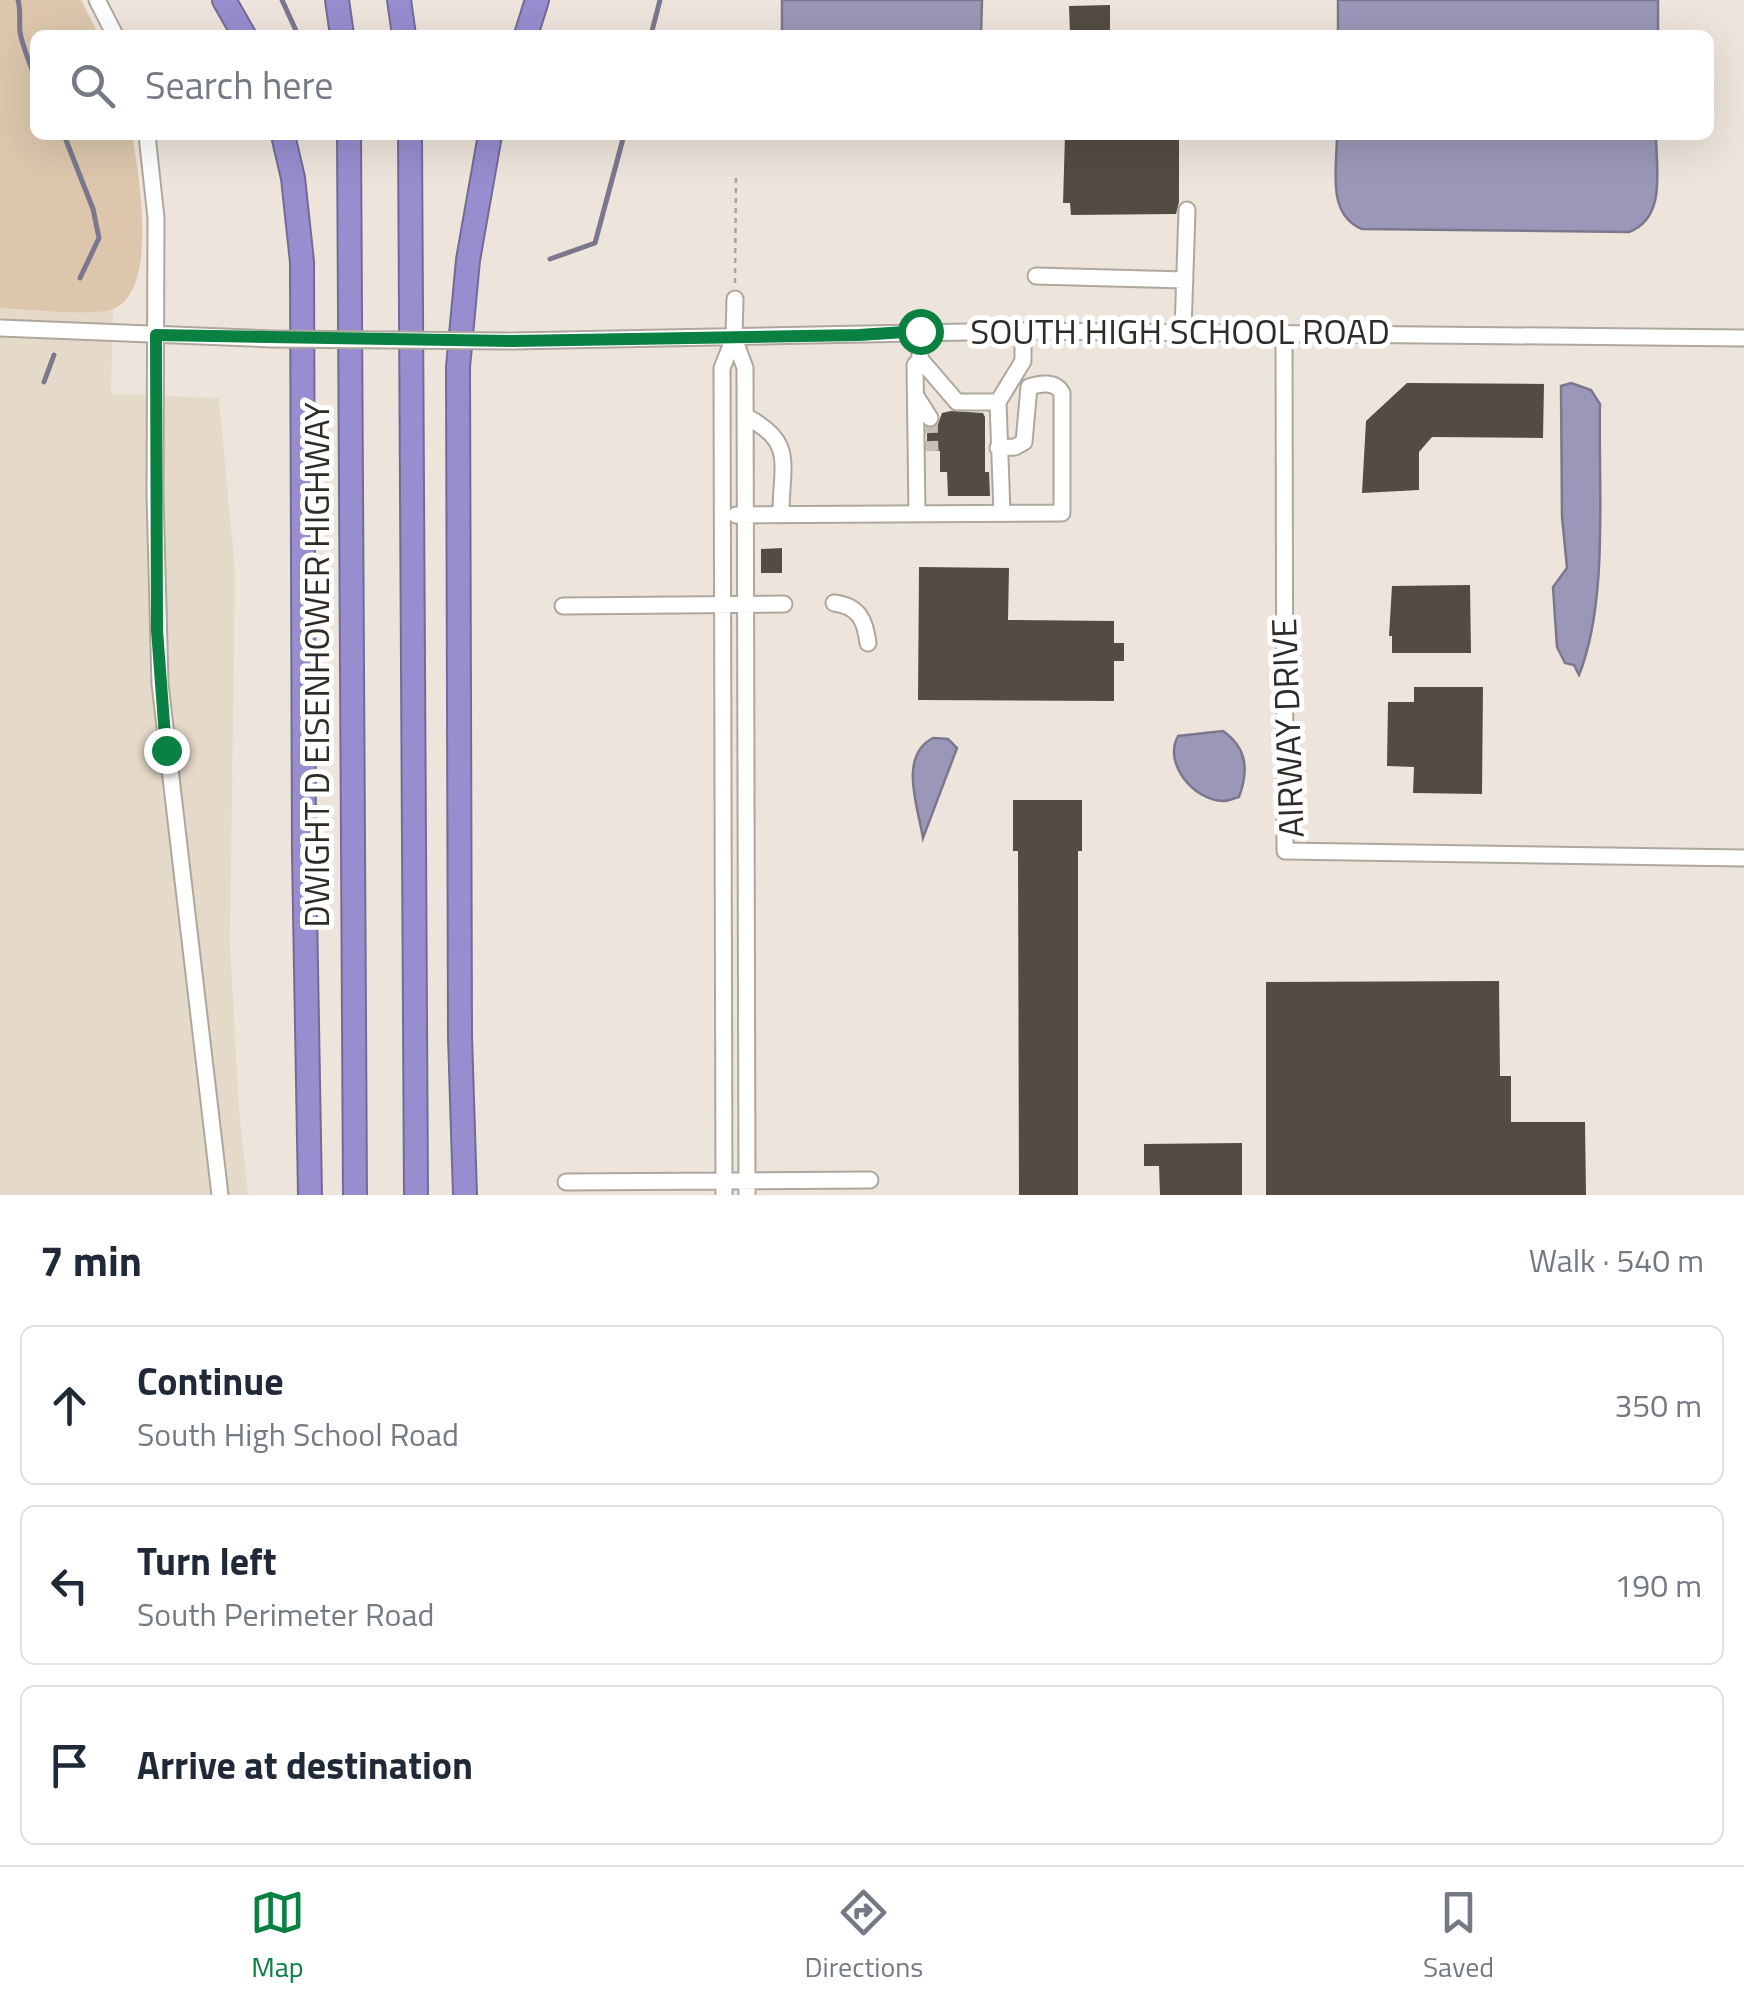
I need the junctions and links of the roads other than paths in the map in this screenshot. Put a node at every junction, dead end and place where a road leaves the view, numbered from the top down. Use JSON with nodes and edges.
{"nodes":[{"id":1,"x":97,"y":0,"type":"edge"},
{"id":2,"x":224,"y":0,"type":"edge"},
{"id":3,"x":337,"y":0,"type":"edge"},
{"id":4,"x":399,"y":0,"type":"edge"},
{"id":5,"x":523,"y":0,"type":"edge"},
{"id":6,"x":537,"y":0,"type":"edge"},
{"id":7,"x":112,"y":30,"type":"edge"},
{"id":8,"x":241,"y":30,"type":"edge"},
{"id":9,"x":341,"y":30,"type":"edge"},
{"id":10,"x":403,"y":30,"type":"edge"},
{"id":11,"x":514,"y":30,"type":"edge"},
{"id":12,"x":528,"y":30,"type":"edge"},
{"id":13,"x":148,"y":140,"type":"edge"},
{"id":14,"x":284,"y":140,"type":"edge"},
{"id":15,"x":348,"y":140,"type":"edge"},
{"id":16,"x":410,"y":140,"type":"edge"},
{"id":17,"x":491,"y":140,"type":"edge"},
{"id":18,"x":1187,"y":210,"type":"dead end"},
{"id":19,"x":1036,"y":276,"type":"dead end"},
{"id":20,"x":1184,"y":280,"type":"junction"},
{"id":21,"x":735,"y":299,"type":"road end"},
{"id":22,"x":0,"y":328,"type":"edge"},
{"id":23,"x":1023,"y":330,"type":"junction"},
{"id":24,"x":920,"y":331,"type":"junction"},
{"id":25,"x":1183,"y":332,"type":"junction"},
{"id":26,"x":1284,"y":332,"type":"junction"},
{"id":27,"x":156,"y":335,"type":"junction"},
{"id":28,"x":734,"y":338,"type":"junction"},
{"id":29,"x":1744,"y":338,"type":"edge"},
{"id":30,"x":920,"y":359,"type":"junction"},
{"id":31,"x":916,"y":396,"type":"junction"},
{"id":32,"x":998,"y":402,"type":"junction"},
{"id":33,"x":745,"y":416,"type":"junction"},
{"id":34,"x":930,"y":418,"type":"tunnel mouth"},
{"id":35,"x":998,"y":448,"type":"junction"},
{"id":36,"x":931,"y":451,"type":"tunnel mouth"},
{"id":37,"x":916,"y":479,"type":"junction"},
{"id":38,"x":1002,"y":513,"type":"junction"},
{"id":39,"x":781,"y":514,"type":"junction"},
{"id":40,"x":916,"y":514,"type":"junction"},
{"id":41,"x":722,"y":515,"type":"junction"},
{"id":42,"x":746,"y":515,"type":"junction"},
{"id":43,"x":834,"y":603,"type":"dead end"},
{"id":44,"x":746,"y":604,"type":"junction"},
{"id":45,"x":784,"y":604,"type":"dead end"},
{"id":46,"x":723,"y":605,"type":"junction"},
{"id":47,"x":563,"y":606,"type":"dead end"},
{"id":48,"x":868,"y":643,"type":"dead end"},
{"id":49,"x":1744,"y":858,"type":"edge"},
{"id":50,"x":870,"y":1180,"type":"dead end"},
{"id":51,"x":566,"y":1182,"type":"dead end"},
{"id":52,"x":724,"y":1188,"type":"edge"},
{"id":53,"x":747,"y":1188,"type":"edge"},
{"id":54,"x":220,"y":1195,"type":"edge"},
{"id":55,"x":310,"y":1195,"type":"edge"},
{"id":56,"x":355,"y":1195,"type":"edge"},
{"id":57,"x":416,"y":1195,"type":"edge"},
{"id":58,"x":465,"y":1195,"type":"edge"}],
"edges":[{"from":1,"to":7,"type":"street"},
{"from":2,"to":8,"type":"highway"},
{"from":3,"to":9,"type":"highway"},
{"from":4,"to":10,"type":"highway"},
{"from":5,"to":11,"type":"highway"},
{"from":6,"to":12,"type":"highway"},
{"from":13,"to":27,"type":"street"},
{"from":14,"to":55,"type":"highway"},
{"from":15,"to":56,"type":"highway","name":"DWIGHT D EISENHOWER HIGHWAY"},
{"from":16,"to":57,"type":"highway"},
{"from":17,"to":58,"type":"highway"},
{"from":18,"to":20,"type":"street"},
{"from":19,"to":20,"type":"street"},
{"from":20,"to":25,"type":"street"},
{"from":21,"to":28,"type":"street"},
{"from":22,"to":27,"type":"street","name":"SOUTH HIGH SCHOOL ROAD"},
{"from":23,"to":24,"type":"street","name":"SOUTH HIGH SCHOOL ROAD"},
{"from":23,"to":25,"type":"street","name":"SOUTH HIGH SCHOOL ROAD"},
{"from":23,"to":32,"type":"street"},
{"from":24,"to":28,"type":"street","name":"SOUTH HIGH SCHOOL ROAD"},
{"from":24,"to":30,"type":"street"},
{"from":25,"to":26,"type":"street","name":"SOUTH HIGH SCHOOL ROAD"},
{"from":26,"to":29,"type":"street","name":"SOUTH HIGH SCHOOL ROAD"},
{"from":26,"to":49,"type":"street","name":"AIRWAY DRIVE"},
{"from":27,"to":28,"type":"street","name":"SOUTH HIGH SCHOOL ROAD","bridge":true},
{"from":27,"to":54,"type":"street"},
{"from":28,"to":33,"type":"street"},
{"from":28,"to":41,"type":"street"},
{"from":30,"to":31,"type":"street"},
{"from":30,"to":32,"type":"street"},
{"from":31,"to":34,"type":"street"},
{"from":31,"to":37,"type":"street"},
{"from":32,"to":35,"type":"street"},
{"from":33,"to":39,"type":"street"},
{"from":33,"to":42,"type":"street"},
{"from":35,"to":38,"type":"street"},
{"from":35,"to":38,"type":"street"},
{"from":36,"to":37,"type":"street"},
{"from":37,"to":40,"type":"street"},
{"from":38,"to":40,"type":"street"},
{"from":39,"to":40,"type":"street"},
{"from":39,"to":42,"type":"street"},
{"from":41,"to":42,"type":"street"},
{"from":41,"to":46,"type":"street"},
{"from":42,"to":44,"type":"street"},
{"from":43,"to":48,"type":"street"},
{"from":44,"to":45,"type":"street"},
{"from":44,"to":46,"type":"street"},
{"from":44,"to":53,"type":"street"},
{"from":46,"to":47,"type":"street"},
{"from":46,"to":52,"type":"street"},
{"from":50,"to":53,"type":"street"},
{"from":51,"to":52,"type":"street"},
{"from":52,"to":53,"type":"street"}]}
